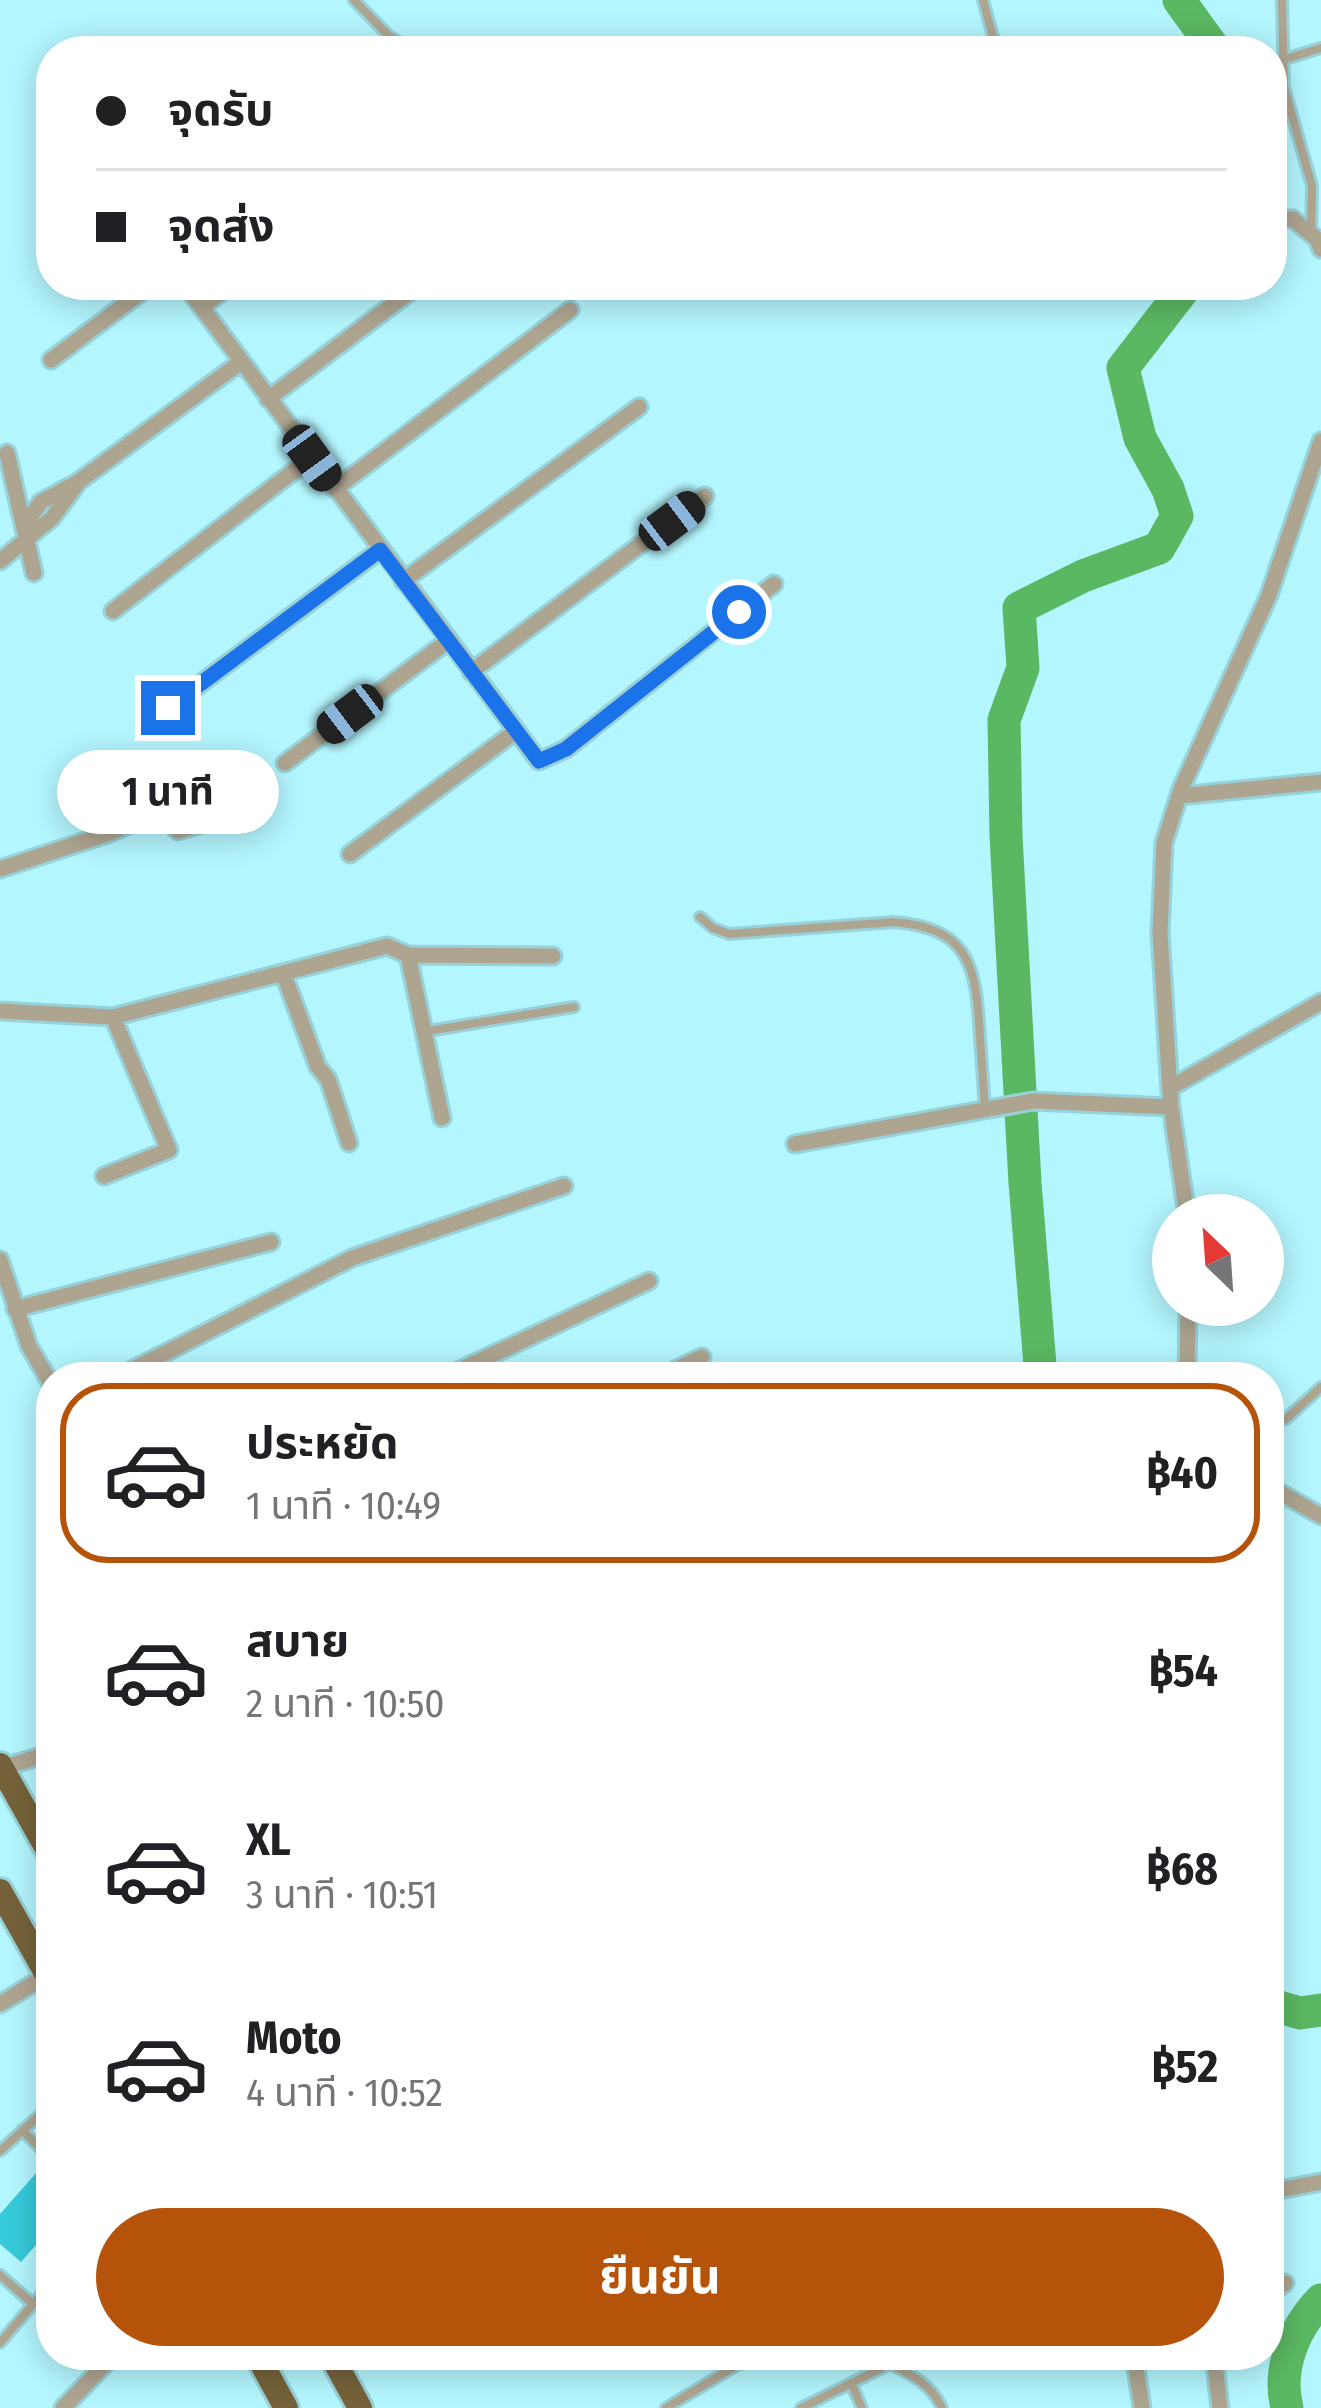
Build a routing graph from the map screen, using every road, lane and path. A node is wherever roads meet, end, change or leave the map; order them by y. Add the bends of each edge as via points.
1 (354, 0) edge
2 (983, 0) edge
3 (1282, 0) edge
4 (389, 36) edge
5 (993, 36) edge
6 (1282, 36) edge
7 (1321, 47) edge
8 (1287, 58) edge
9 (1287, 98) edge
10 (1287, 219) edge
11 (1316, 241) edge
12 (131, 300) edge
13 (197, 300) edge
14 (211, 300) edge
15 (399, 300) edge
16 (202, 307) junction
17 (570, 310) dead end
18 (51, 360) dead end
19 (242, 362) junction
20 (268, 399) junction
21 (639, 407) dead end
22 (1321, 440) edge
23 (7, 453) dead end
24 (312, 458) junction
25 (335, 489) junction
26 (705, 496) dead end
27 (26, 538) junction
28 (380, 550) junction
29 (0, 562) edge
30 (34, 573) dead end
31 (403, 581) junction
32 (774, 584) dead end
33 (113, 611) dead end
34 (448, 641) junction
35 (471, 672) junction
36 (168, 708) dead end
37 (516, 731) junction
38 (285, 763) dead end
39 (1321, 782) edge
40 (1179, 796) junction
41 (239, 813) dead end
42 (350, 854) dead end
43 (0, 869) edge
44 (700, 917) dead end
45 (408, 955) junction
46 (554, 956) dead end
47 (284, 975) junction
48 (1321, 1002) edge
49 (574, 1007) dead end
50 (0, 1011) edge
51 (113, 1017) junction
52 (422, 1032) junction
53 (1170, 1088) junction
54 (1171, 1107) junction
55 (985, 1109) junction
56 (442, 1118) dead end
57 (349, 1144) dead end
58 (795, 1144) dead end
59 (104, 1176) dead end
60 (564, 1186) dead end
61 (1184, 1194) edge
62 (271, 1242) dead end
63 (0, 1260) edge
64 (649, 1281) dead end
65 (16, 1310) junction
66 (1188, 1326) edge
67 (703, 1357) dead end
68 (38, 1362) edge
69 (147, 1362) edge
70 (477, 1362) edge
71 (692, 1362) edge
72 (1187, 1362) edge
73 (1321, 1387) edge
74 (1284, 1420) edge
75 (1284, 1495) edge
76 (1321, 1516) edge
77 (36, 1757) edge
78 (1, 1766) edge
79 (36, 1829) edge
80 (0, 1891) edge
81 (36, 1956) edge
82 (36, 1986) edge
83 (0, 2004) edge
84 (36, 2117) edge
85 (22, 2129) junction
86 (36, 2143) edge
87 (0, 2151) edge
88 (1321, 2182) edge
89 (1284, 2189) edge
90 (0, 2275) edge
91 (36, 2300) edge
92 (33, 2304) junction
93 (0, 2343) edge
94 (100, 2370) edge
95 (265, 2370) edge
96 (339, 2370) edge
97 (729, 2370) edge
98 (878, 2370) edge
99 (902, 2370) edge
100 (1136, 2370) edge
101 (1216, 2370) edge
102 (851, 2383) junction
103 (63, 2408) edge
104 (286, 2408) edge
105 (360, 2408) edge
106 (666, 2408) edge
107 (801, 2408) edge
108 (862, 2408) edge
109 (942, 2408) edge
110 (1142, 2408) edge
111 (1220, 2408) edge

1 - 4 lane
2 - 5 lane
3 - 6 lane
7 - 8 lane
9 - 11 lane via 1312,186
10 - 11 street
12 - 18 street
13 - 16 street
14 - 16 street
15 - 20 street
16 - 19 street
17 - 25 street
19 - 20 street
19 - 27 street via 41,502
20 - 24 street
21 - 31 street
22 - 40 street via 1269,595
23 - 27 street
24 - 25 street
24 - 33 street
25 - 28 street
26 - 35 street
27 - 29 street
27 - 30 street
28 - 31 street
28 - 36 street
31 - 34 street
32 - 37 street via 566,749 539,761
34 - 35 street
34 - 38 street
35 - 37 street
37 - 42 street
39 - 40 street
40 - 53 street via 1164,843 1160,933
41 - 43 street via 178,831 158,812
44 - 55 lane via 729,934 894,922 943,934 970,962 977,986
45 - 46 street
45 - 47 street via 387,946
45 - 52 street
47 - 51 street
47 - 57 street
48 - 53 street
49 - 52 lane
50 - 51 street
51 - 59 street via 169,1150
52 - 56 street
53 - 54 street
54 - 55 street via 1033,1101
54 - 61 street
55 - 58 street
60 - 69 street via 352,1258
62 - 65 street
63 - 65 street
64 - 70 street
65 - 68 street
66 - 72 street
67 - 71 street
73 - 74 lane
75 - 76 street
77 - 78 street
78 - 79 highway
80 - 81 highway
82 - 83 street
84 - 85 lane
85 - 86 lane
85 - 87 lane
88 - 89 street
90 - 92 lane
91 - 92 lane
92 - 93 lane
94 - 103 street
95 - 104 highway
96 - 105 highway
97 - 106 lane
98 - 102 lane
99 - 109 lane
100 - 110 street
101 - 111 street
102 - 107 lane
102 - 108 lane

